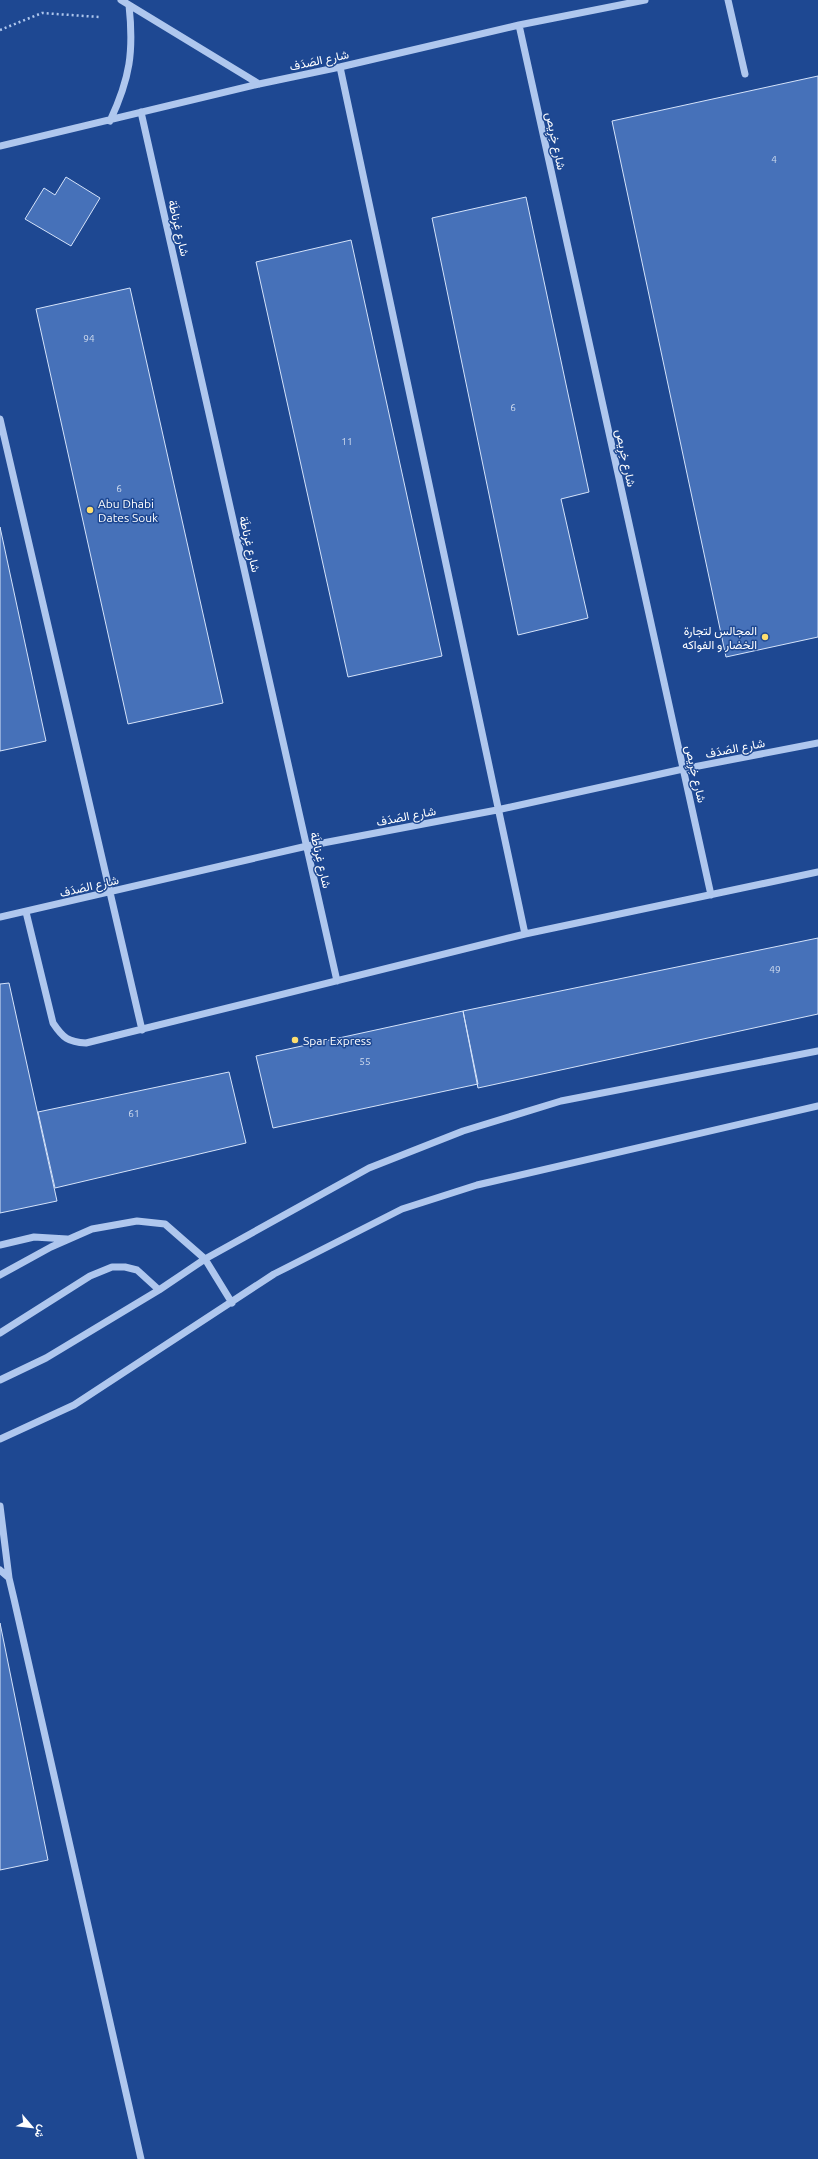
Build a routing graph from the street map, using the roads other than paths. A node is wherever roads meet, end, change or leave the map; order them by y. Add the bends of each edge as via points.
1 (121, 0) edge
2 (645, 0) edge
3 (728, 0) edge
4 (129, 5) junction
5 (519, 25) junction
6 (340, 67) junction
7 (745, 74) dead end
8 (259, 84) junction
9 (141, 112) junction
10 (110, 121) junction
11 (0, 146) edge
12 (0, 419) edge
13 (818, 743) edge
14 (683, 769) junction
15 (497, 810) junction
16 (307, 846) junction
17 (818, 872) edge
18 (110, 893) junction
19 (712, 895) junction
20 (26, 912) junction
21 (0, 917) edge
22 (525, 934) junction
23 (337, 981) junction
24 (142, 1030) junction
25 (818, 1051) edge
26 (818, 1106) edge
27 (67, 1239) junction
28 (0, 1244) edge
29 (205, 1259) junction
30 (0, 1275) edge
31 (159, 1290) junction
32 (232, 1303) junction
33 (0, 1333) edge
34 (0, 1380) edge
35 (0, 1439) edge
36 (0, 1506) edge
37 (0, 1570) edge
38 (8, 1578) junction
39 (141, 2159) edge

1 - 4 street
2 - 5 street, شارع الصَدَف
3 - 7 street
4 - 8 street
4 - 10 street via 132,34 130,64 122,93
5 - 6 street, شارع الصَدَف
5 - 14 street, شارع خِرِيص
6 - 8 street, شارع الصَدَف
6 - 15 street
8 - 9 street, شارع الصَدَف
9 - 10 street, شارع الصَدَف
9 - 16 street, شارع غِرناطَة
10 - 11 street, شارع الصَدَف
12 - 18 street
13 - 14 street, شارع الصَدَف
14 - 15 street, شارع الصَدَف
14 - 19 street, شارع خِرِيص
15 - 16 street, شارع الصَدَف
15 - 22 street
16 - 18 street, شارع الصَدَف
16 - 23 street, شارع غِرناطَة
17 - 19 street
18 - 20 street, شارع الصَدَف
18 - 24 street
19 - 22 street
20 - 21 street, شارع الصَدَف
20 - 24 street via 53,1024 60,1035 72,1042 86,1043
22 - 23 street
23 - 24 street
25 - 29 street via 561,1101 463,1131 369,1168
26 - 32 street via 477,1185 402,1209 274,1274
27 - 28 street via 34,1237
27 - 29 street via 117,1223 137,1221 165,1224
27 - 30 street
29 - 31 street
29 - 32 street
31 - 33 street via 137,1270 112,1267 100,1270
31 - 34 street via 46,1358
32 - 35 street via 74,1405
36 - 38 street
37 - 38 street
38 - 39 street

